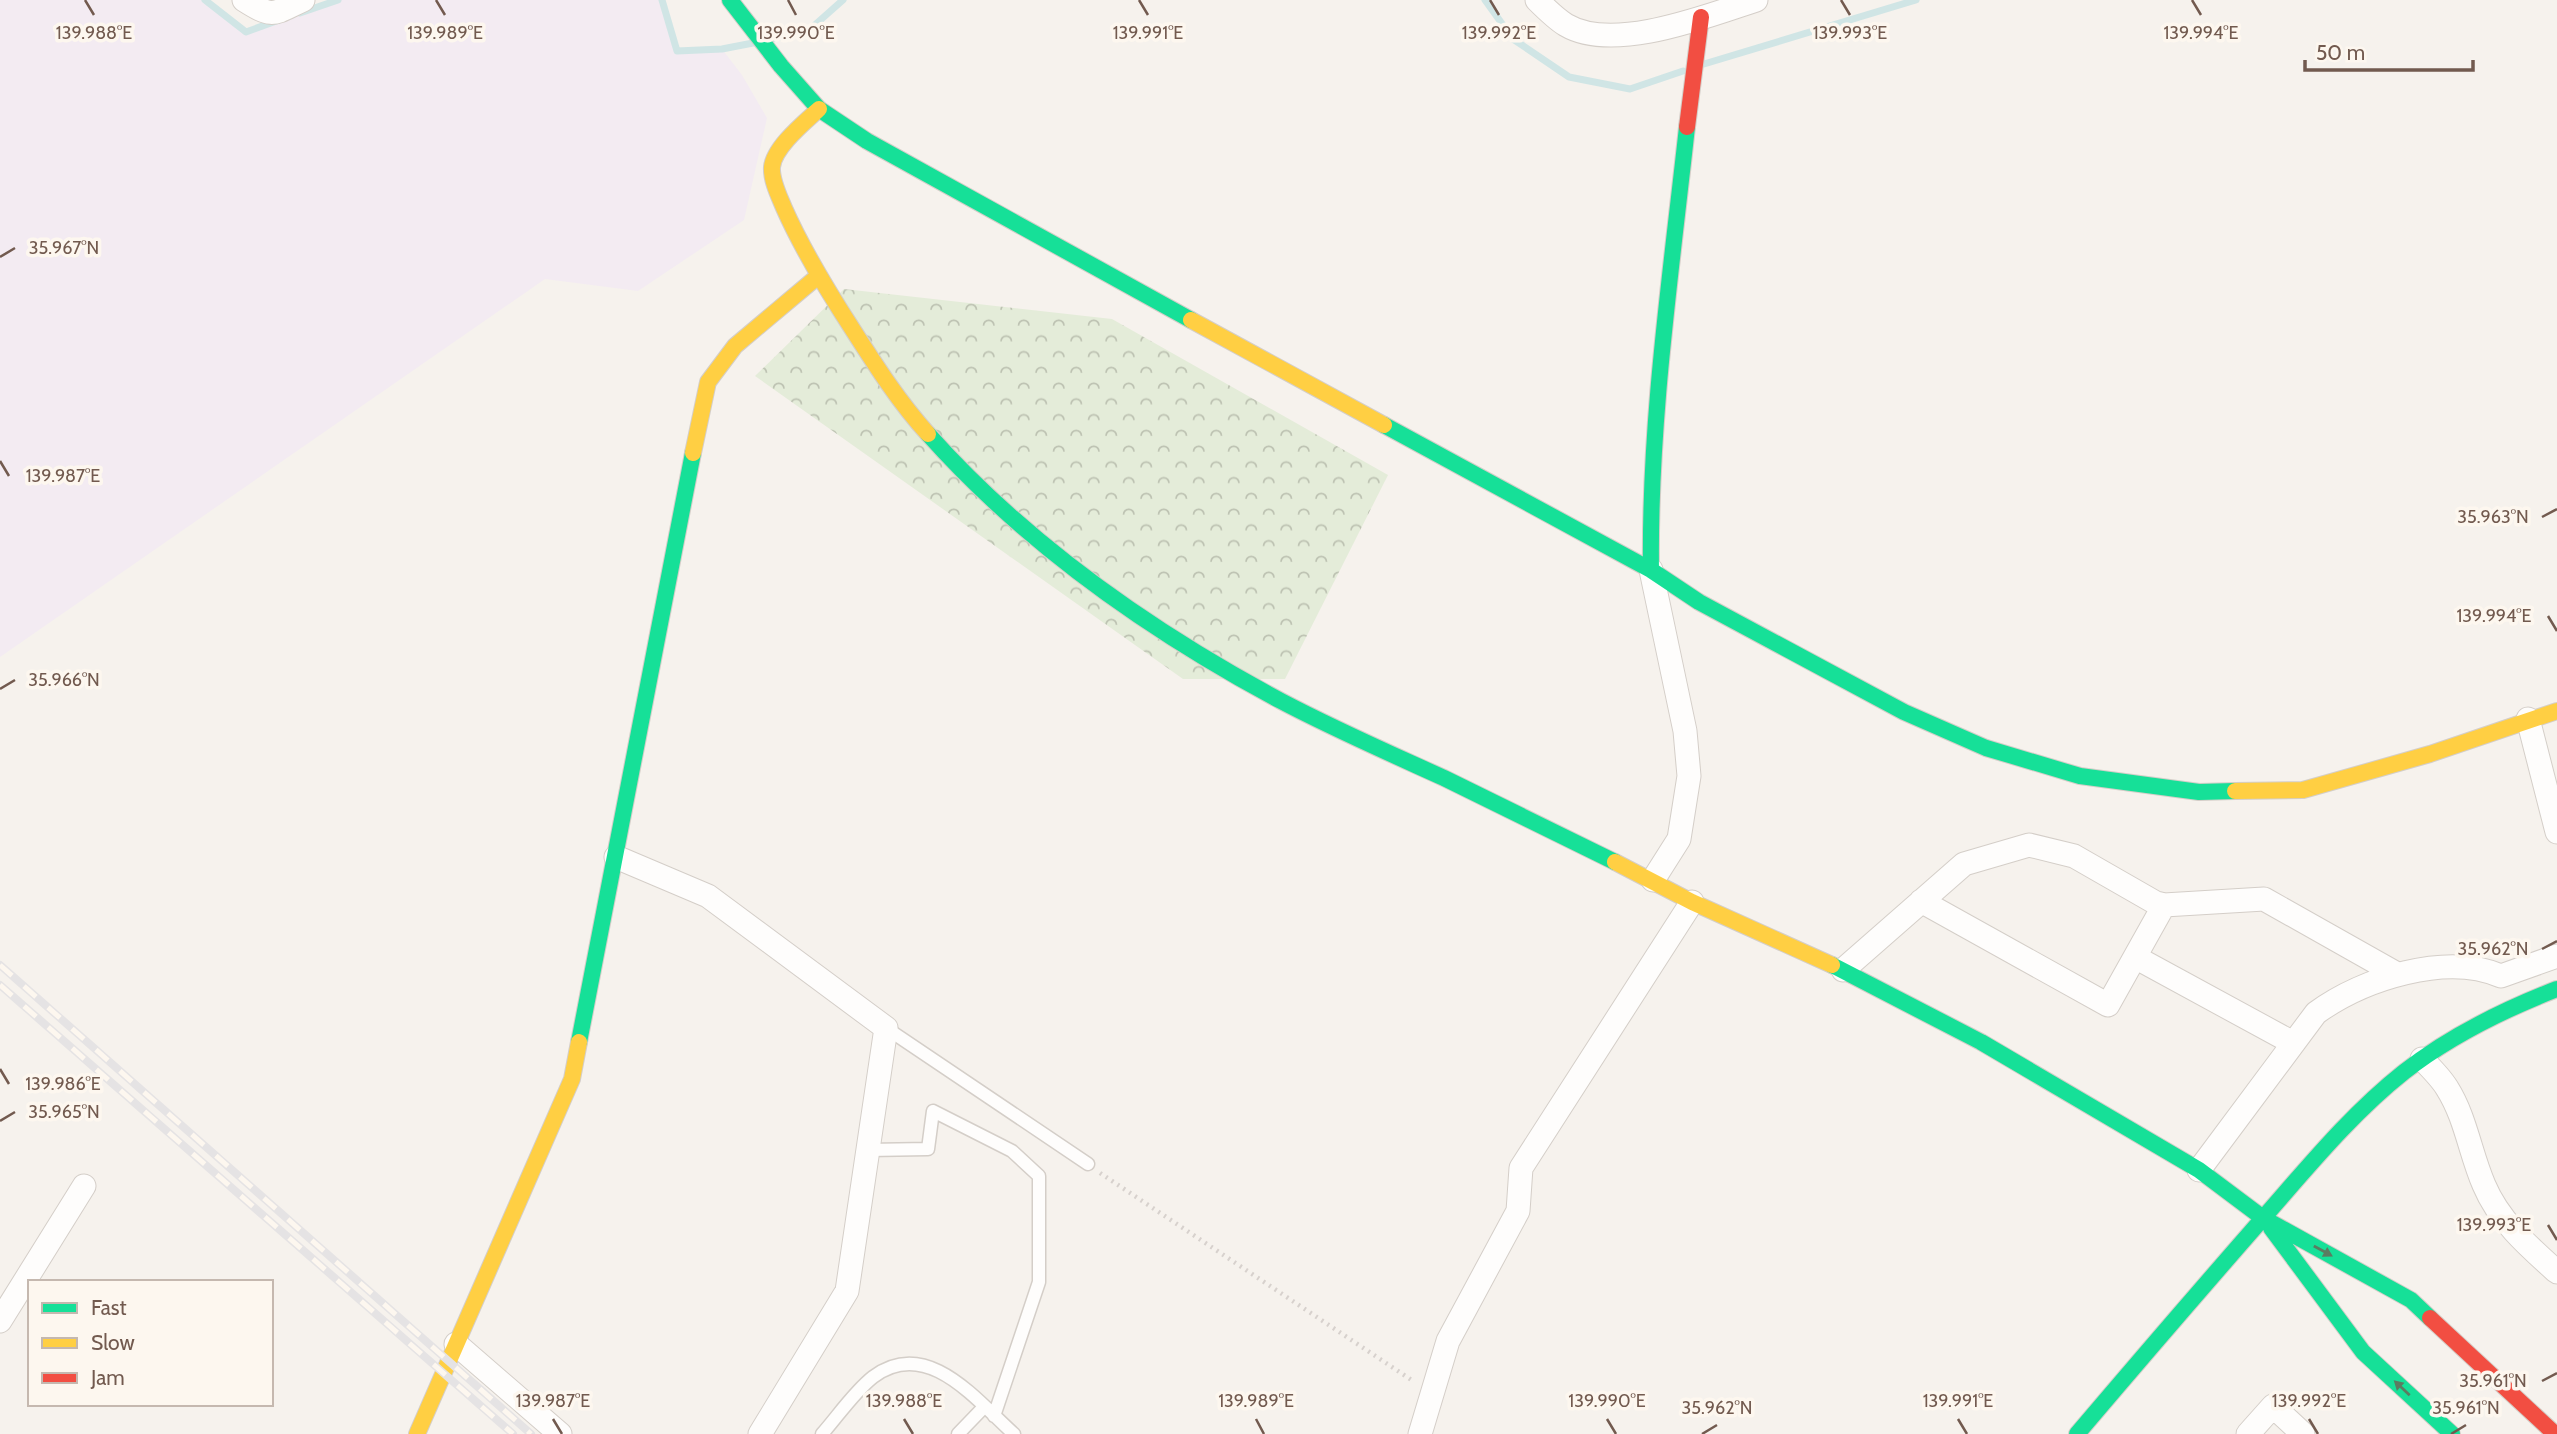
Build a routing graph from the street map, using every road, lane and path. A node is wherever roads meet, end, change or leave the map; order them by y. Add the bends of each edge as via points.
1 (244, 0) edge
2 (303, 0) edge
3 (730, 0) edge
4 (1537, 0) edge
5 (1756, 0) edge
6 (1707, 11) edge
7 (819, 109) junction
8 (817, 276) junction
9 (1651, 570) junction
10 (2557, 711) edge
11 (2528, 719) junction
12 (2557, 832) edge
13 (617, 857) junction
14 (1653, 880) junction
15 (1921, 901) junction
16 (1692, 902) junction
17 (2164, 905) junction
18 (2557, 956) edge
19 (2135, 957) junction
20 (1843, 970) junction
21 (2397, 974) junction
22 (2557, 989) edge
23 (886, 1028) junction
24 (2293, 1043) junction
25 (2422, 1059) junction
26 (868, 1150) junction
27 (1088, 1164) joint
28 (2199, 1170) junction
29 (84, 1186) dead end
30 (2263, 1217) junction
31 (2557, 1272) edge
32 (0, 1321) edge
33 (456, 1344) junction
34 (1432, 1394) junction
35 (984, 1407) junction
36 (994, 1416) junction
37 (417, 1434) edge
38 (560, 1434) edge
39 (760, 1434) edge
40 (822, 1434) edge
41 (958, 1434) edge
42 (1014, 1434) edge
43 (1420, 1434) edge
44 (2077, 1434) edge
45 (2248, 1434) edge
46 (2303, 1434) edge
47 (2452, 1434) edge
48 (2555, 1434) edge

1 - 2 street via 264,13
3 - 7 street
4 - 6 street via 1567,26 1605,36 1637,33
5 - 6 street
6 - 9 street via 1696,49 1664,349 1649,528
7 - 8 street via 784,146 772,167 778,191
7 - 9 street via 1008,221
8 - 13 street via 735,345 708,382
8 - 14 street via 909,414 1005,514 1096,586 1198,655 1283,702
9 - 11 street via 1699,602 1904,712 1986,748 2080,776 2199,792 2302,790 2430,754
9 - 14 street via 1685,731 1689,776 1679,839
10 - 11 street
11 - 12 street
13 - 23 street via 708,896
13 - 33 street via 572,1079
14 - 16 street
15 - 17 street via 1964,864 2029,845 2074,856
15 - 19 street via 2108,1005
15 - 20 street
16 - 20 street
16 - 34 street via 1521,1168 1518,1211 1448,1341
17 - 19 street
17 - 21 street via 2264,899
18 - 21 street via 2501,976 2483,968 2462,967
19 - 24 street
20 - 28 street via 1981,1042
21 - 24 street via 2328,1004
22 - 25 street via 2520,1003
23 - 26 street
23 - 27 lane
24 - 28 street
25 - 30 street via 2348,1124
25 - 31 street via 2447,1086 2484,1186 2502,1216
26 - 36 lane via 928,1149 933,1111 1012,1151 1039,1176 1038,1282
26 - 39 street via 847,1291
27 - 34 path
28 - 30 street
29 - 32 street
30 - 44 street
47 -> 30 street via 2363,1352
30 -> 48 street via 2411,1300
33 - 37 street
33 - 38 street
34 - 43 street
35 - 36 lane
35 - 40 lane via 949,1376 927,1364 895,1364 872,1378
35 - 41 lane
36 - 42 lane
45 - 46 street via 2273,1406

